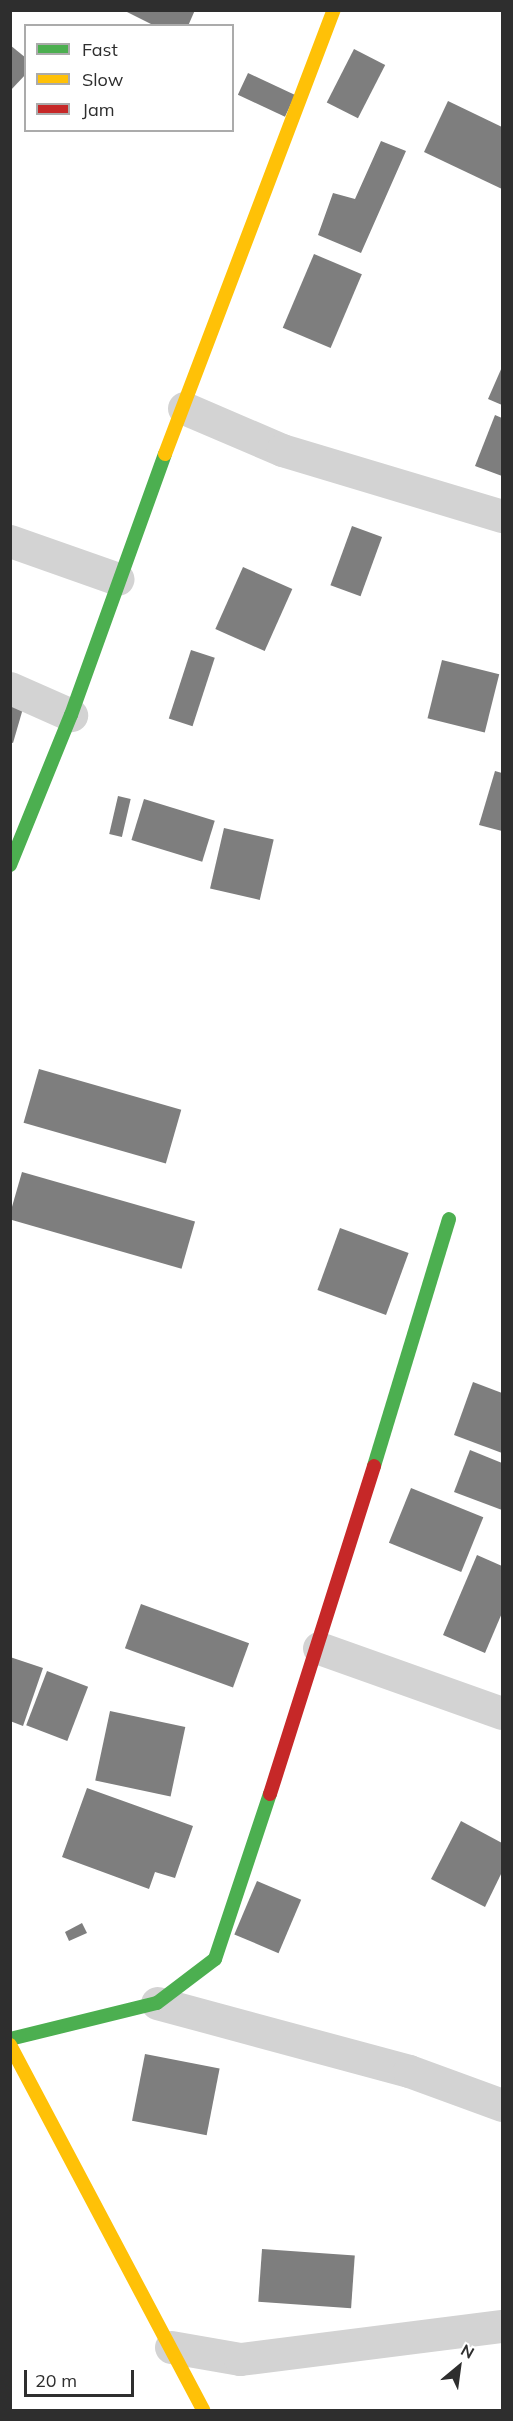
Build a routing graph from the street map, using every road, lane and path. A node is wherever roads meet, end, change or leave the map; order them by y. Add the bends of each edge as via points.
1 (334, 10) edge
2 (184, 408) junction
3 (502, 516) edge
4 (10, 541) edge
5 (118, 579) junction
6 (10, 688) edge
7 (71, 716) junction
8 (10, 865) edge
9 (448, 1219) dead end
10 (319, 1648) junction
11 (502, 1713) edge
12 (157, 2003) junction
13 (10, 2039) edge
14 (10, 2045) edge
15 (502, 2105) edge
16 (502, 2326) edge
17 (171, 2347) junction
18 (203, 2410) edge

1 - 2 street
2 - 3 street via 282,450
2 - 5 street
4 - 5 street
5 - 7 street
6 - 7 street
7 - 8 street
9 - 10 street
10 - 11 street
10 - 12 street via 214,1959
12 - 13 street
12 - 15 street via 409,2071
14 - 17 street
16 - 17 street via 240,2359
17 - 18 street

